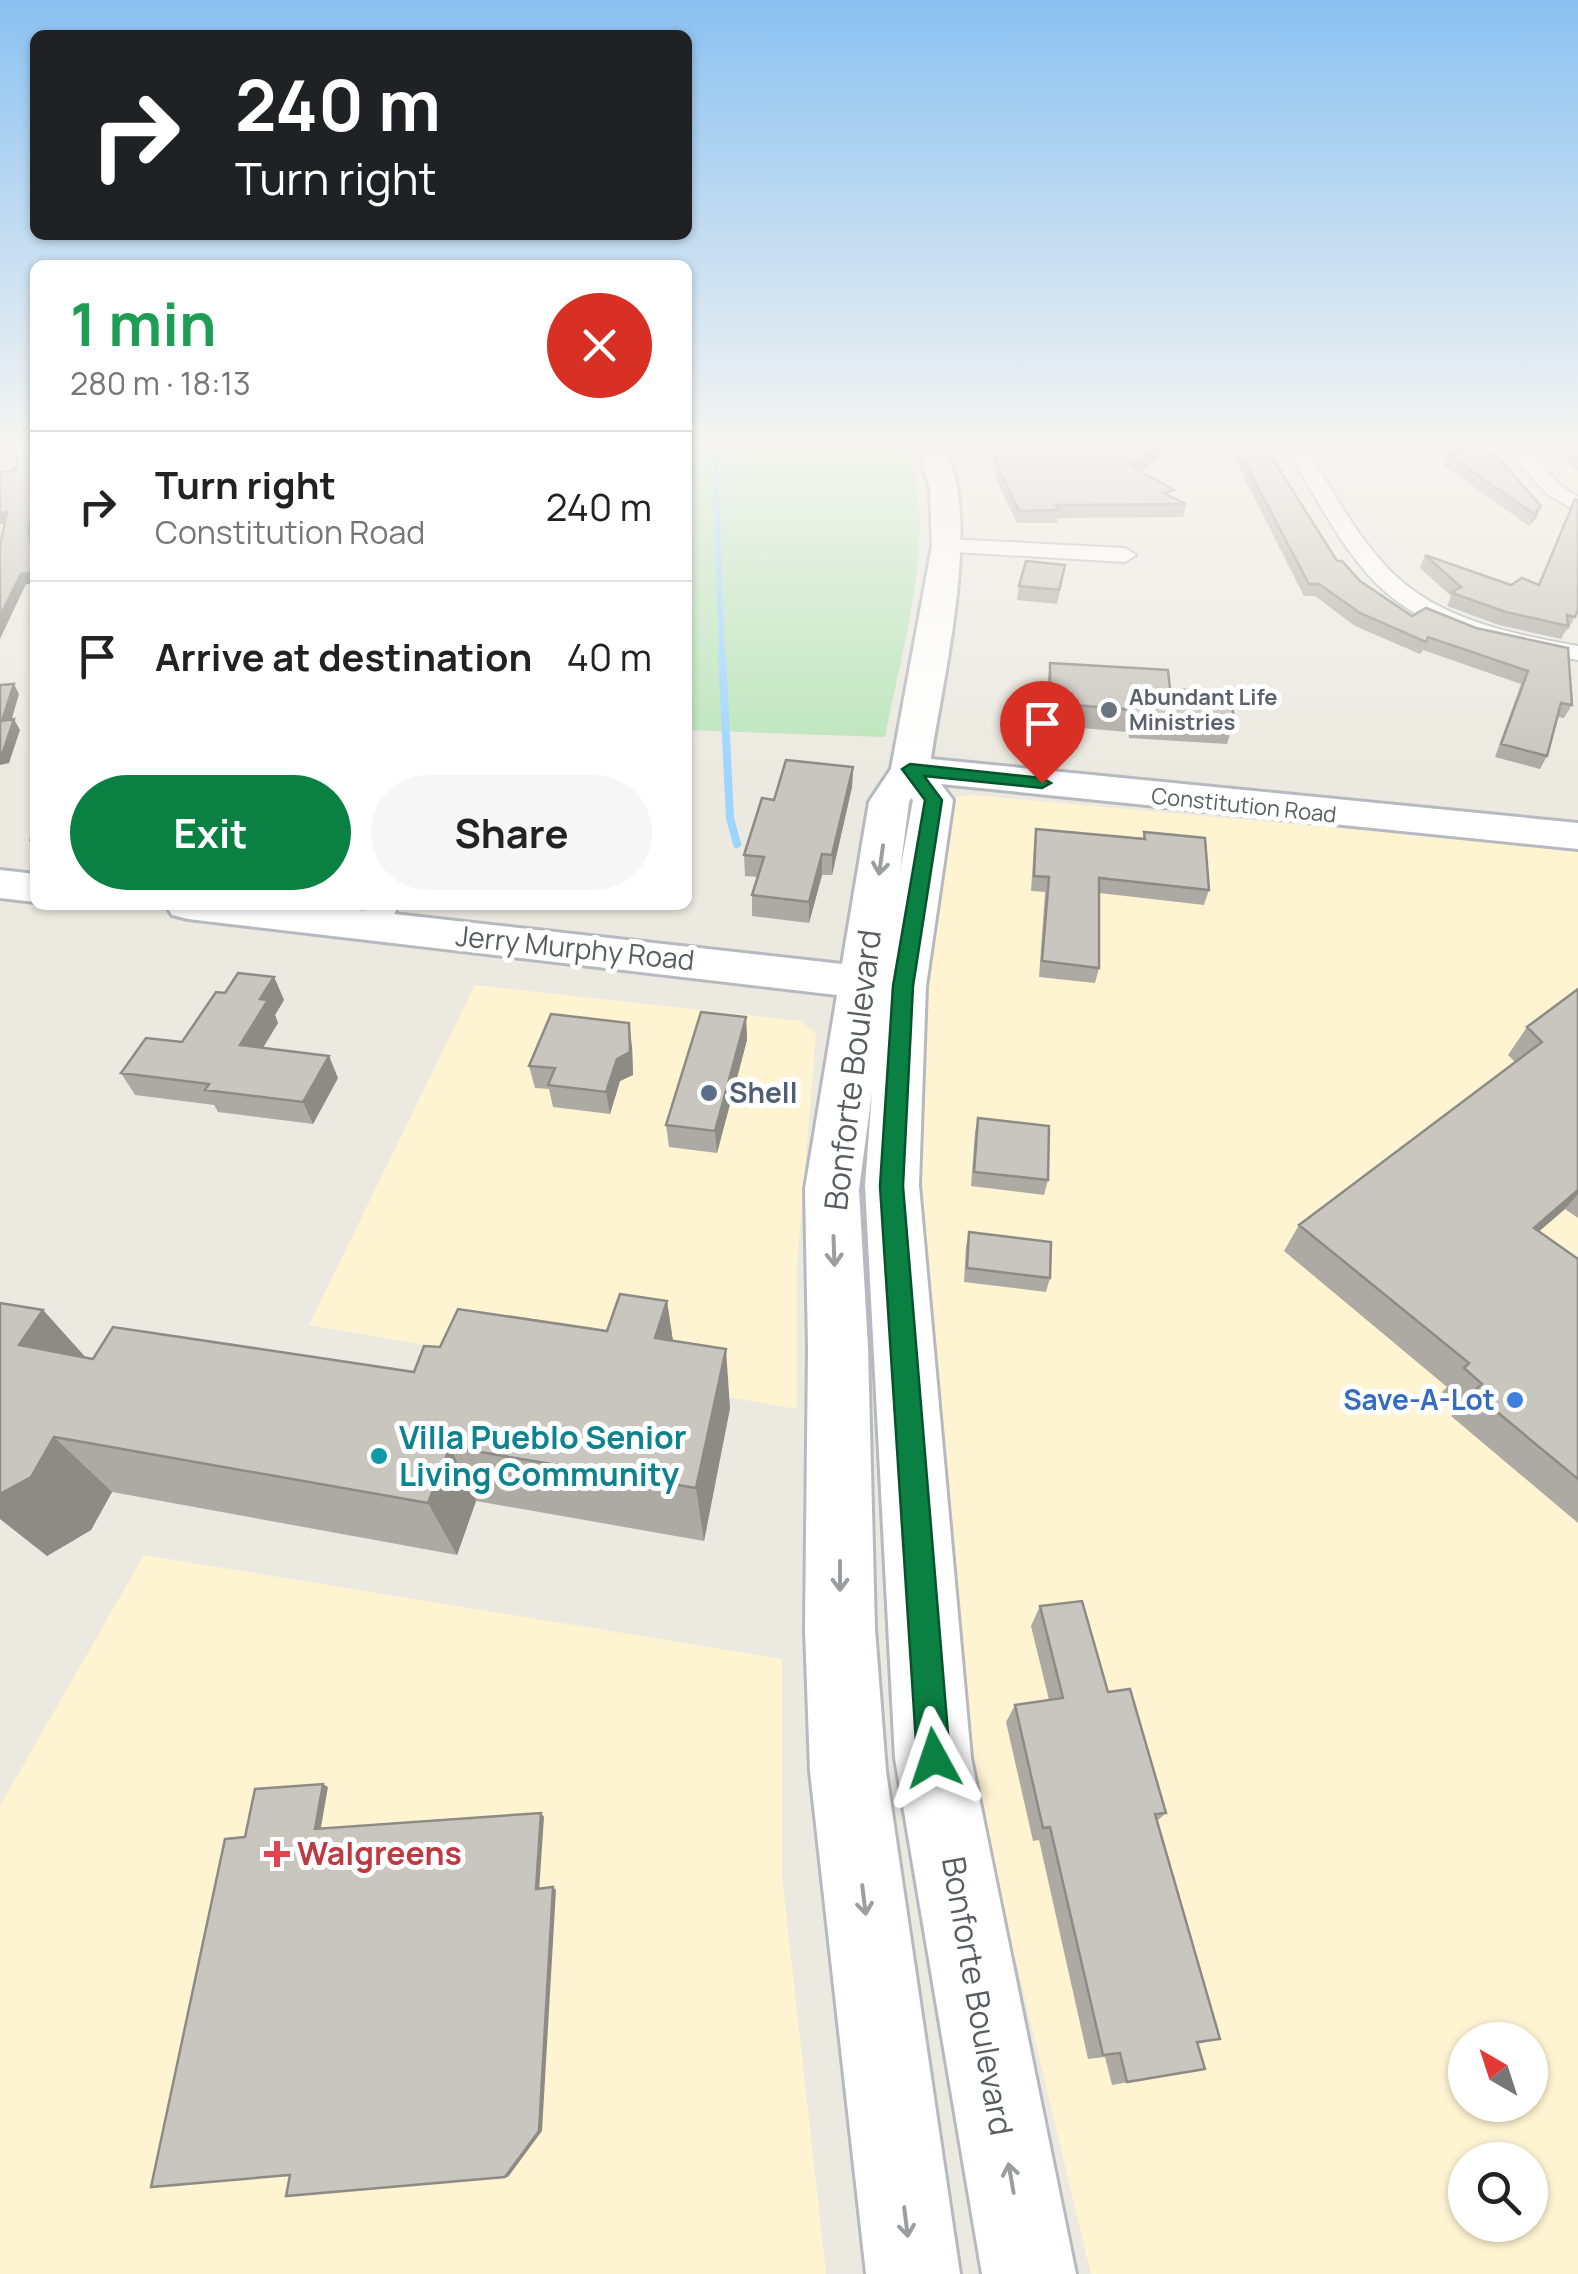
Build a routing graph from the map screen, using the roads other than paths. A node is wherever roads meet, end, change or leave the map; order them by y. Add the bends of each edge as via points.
1 (947, 554) edge
2 (1107, 554) edge
3 (1365, 554) edge
4 (1124, 555) dead end
5 (1578, 652) edge
6 (910, 769) junction
7 (1578, 836) edge
8 (0, 884) edge
9 (30, 887) edge
10 (283, 910) edge
11 (378, 915) edge
12 (883, 984) junction
13 (913, 2274) edge
14 (1028, 2274) edge

1 - 6 main road
2 - 4 street
3 - 5 street via 1402,594 1441,615
6 - 7 main road, Constitution Road
6 - 12 main road, Bonforte Boulevard via 933,800
8 - 9 main road
10 - 11 main road, Jerry Murphy Road
11 - 12 main road, Jerry Murphy Road
12 -> 13 main road, Bonforte Boulevard via 832,1188 840,1629 848,1771
14 -> 12 main road, Bonforte Boulevard via 932,1738

